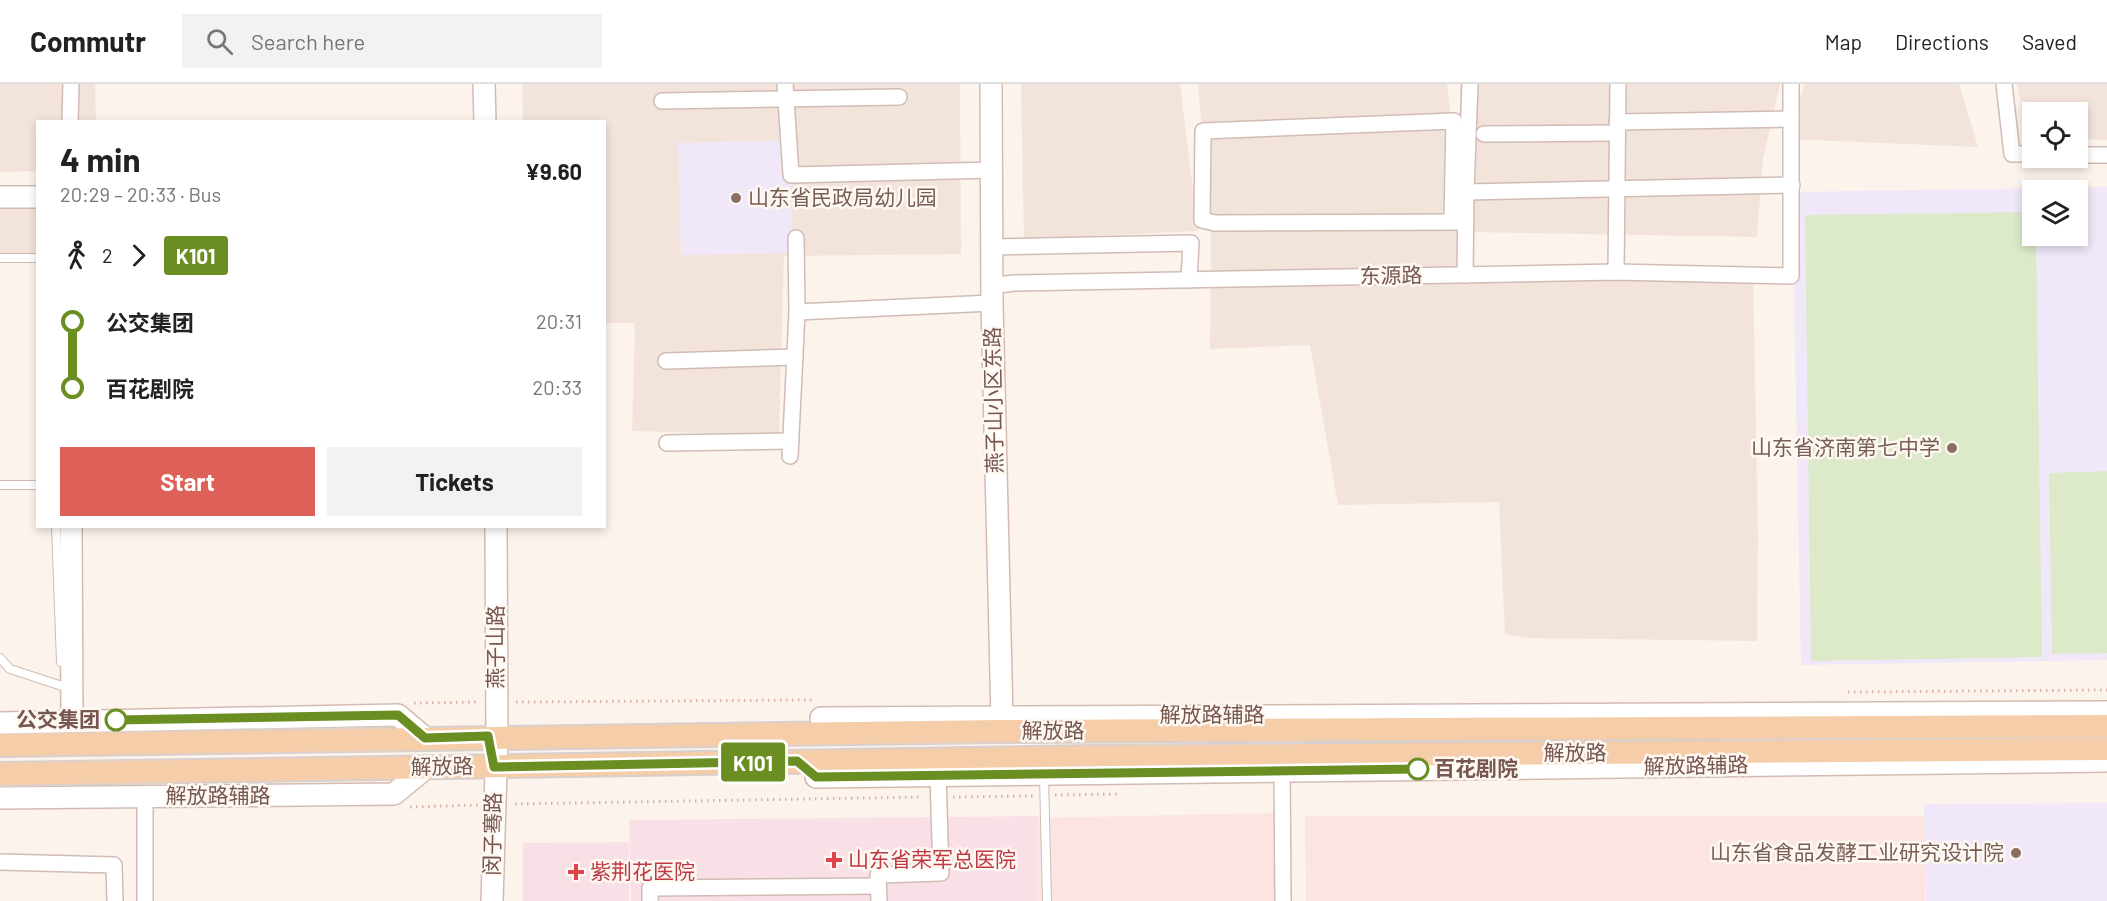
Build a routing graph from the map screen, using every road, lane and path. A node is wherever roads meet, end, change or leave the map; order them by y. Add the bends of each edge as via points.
1 (71, 84) edge
2 (484, 84) edge
3 (492, 84) edge
4 (785, 84) edge
5 (991, 84) edge
6 (1470, 84) edge
7 (1618, 84) edge
8 (1791, 84) edge
9 (2004, 84) edge
10 (899, 97) dead end
11 (662, 101) dead end
12 (786, 101) junction
13 (1791, 119) junction
14 (70, 120) edge
15 (484, 120) edge
16 (493, 120) edge
17 (1617, 127) junction
18 (1484, 134) dead end
19 (2022, 154) edge
20 (2088, 155) edge
21 (2107, 155) edge
22 (991, 170) junction
23 (1792, 186) junction
24 (1617, 191) junction
25 (1466, 192) junction
26 (0, 197) edge
27 (36, 197) edge
28 (1459, 222) junction
29 (796, 238) dead end
30 (991, 247) junction
31 (0, 258) edge
32 (36, 258) edge
33 (1616, 272) junction
34 (1465, 275) junction
35 (1190, 280) junction
36 (992, 295) junction
37 (797, 312) junction
38 (795, 357) junction
39 (666, 362) dead end
40 (667, 443) dead end
41 (0, 485) edge
42 (36, 485) edge
43 (56, 528) edge
44 (71, 528) edge
45 (486, 528) edge
46 (496, 528) edge
47 (0, 658) edge
48 (68, 687) junction
49 (2107, 712) edge
50 (1002, 717) junction
51 (821, 718) joint
52 (72, 722) junction
53 (0, 723) edge
54 (2107, 726) edge
55 (798, 733) junction
56 (492, 737) junction
57 (425, 738) junction
58 (0, 745) edge
59 (2107, 749) edge
60 (797, 761) junction
61 (2107, 761) edge
62 (427, 767) junction
63 (494, 767) junction
64 (1282, 770) junction
65 (0, 774) edge
66 (1044, 774) junction
67 (938, 775) junction
68 (816, 777) joint
69 (145, 797) junction
70 (0, 798) edge
71 (1, 862) edge
72 (879, 894) edge
73 (115, 901) edge
74 (145, 901) edge
75 (492, 901) edge
76 (650, 901) edge
77 (1047, 901) edge
78 (1283, 901) edge

1 - 14 street
2 - 15 street
3 - 16 street
4 - 12 street
5 - 22 street, 燕子山小区东路
6 - 25 street
7 - 17 street
8 - 13 street
9 - 19 street via 2012,154
10 - 12 street
11 - 12 street
12 - 22 street via 791,175
13 - 17 street
13 - 23 street
17 - 18 street
17 - 24 street
20 - 21 street
22 - 30 street, 燕子山小区东路
23 - 24 street
23 - 33 street, 东源路 via 1791,276
24 - 25 street
24 - 33 street
25 - 28 street
26 - 27 street
28 - 28 street via 1215,224 1202,220 1203,131 1454,121
28 - 34 street
29 - 37 street
30 - 35 street via 1191,243
30 - 36 street, 燕子山小区东路
31 - 32 lane
33 - 34 street, 东源路
34 - 35 street, 东源路
35 - 36 street, 东源路 via 1014,283
36 - 37 street, 东源路
36 - 50 street, 燕子山小区东路
37 - 38 street
38 - 39 street
38 - 40 street via 791,449
41 - 42 lane
43 - 48 lane
44 - 48 street
45 - 56 street, 燕子山路
46 - 56 street, 燕子山路
47 - 48 lane via 10,669
48 - 52 street
49 - 50 street, 解放路辅路
50 - 51 street, 解放路辅路
51 - 55 main road
52 - 53 street
52 - 57 street via 398,715
54 - 55 main road, 解放路
55 - 56 main road, 解放路
56 - 57 main road, 解放路
56 - 63 street, 燕子山路
57 - 58 main road, 解放路
59 - 60 main road, 解放路
60 - 63 main road, 解放路
60 - 68 main road
61 - 64 street, 解放路辅路
62 - 63 main road, 解放路
62 - 65 main road, 解放路
62 - 69 street, 解放路辅路 via 394,794
63 - 75 street, 闵子骞路
64 - 66 street, 解放路辅路
64 - 78 street
66 - 67 street, 解放路辅路
66 - 77 lane
67 - 68 street, 解放路辅路
67 - 72 street via 941,873 878,875
69 - 70 street, 解放路辅路
69 - 74 street
71 - 73 street via 114,865
72 - 76 street via 650,888

